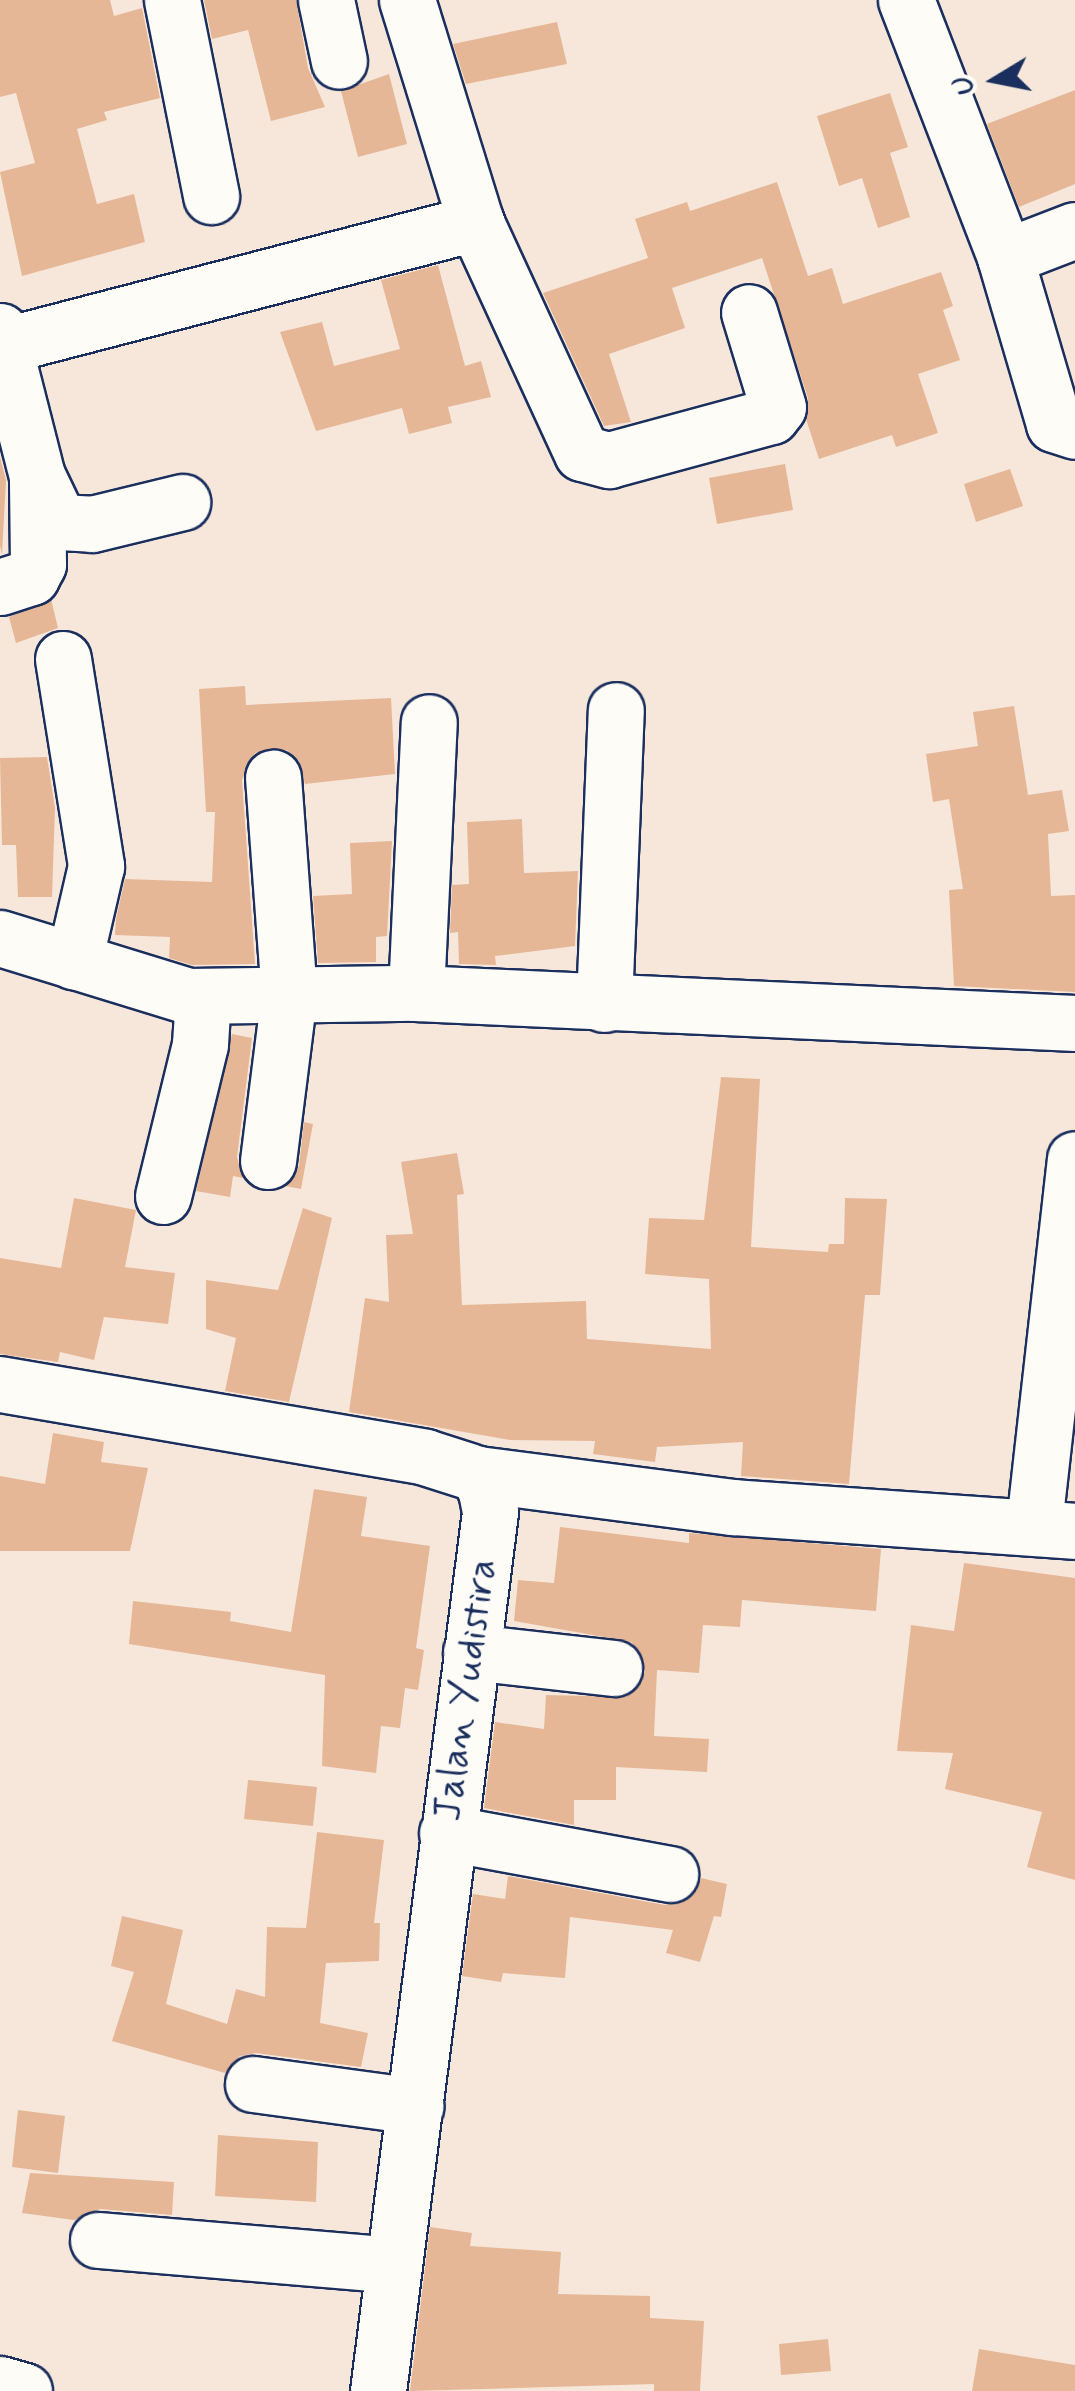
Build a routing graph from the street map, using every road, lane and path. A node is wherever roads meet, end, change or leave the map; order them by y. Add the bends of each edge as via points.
1 (172, 0) edge
2 (326, 0) edge
3 (407, 0) edge
4 (912, 13) edge
5 (340, 60) dead end
6 (211, 196) dead end
7 (476, 223) junction
8 (1075, 230) edge
9 (1005, 257) junction
10 (749, 312) dead end
11 (3, 338) edge
12 (1075, 431) edge
13 (37, 476) junction
14 (182, 502) dead end
15 (0, 587) edge
16 (63, 659) dead end
17 (616, 710) dead end
18 (428, 722) dead end
19 (273, 778) dead end
20 (0, 938) edge
21 (74, 961) junction
22 (416, 993) junction
23 (288, 995) junction
24 (203, 996) junction
25 (604, 1004) junction
26 (1075, 1022) edge
27 (1075, 1159) edge
28 (268, 1160) dead end
29 (162, 1196) dead end
30 (0, 1384) edge
31 (478, 1474) junction
32 (1054, 1528) edge
33 (470, 1652) junction
34 (614, 1668) dead end
35 (446, 1833) junction
36 (670, 1874) dead end
37 (253, 2084) dead end
38 (416, 2106) junction
39 (98, 2240) dead end
40 (393, 2265) junction
41 (0, 2384) edge
42 (24, 2391) edge
43 (378, 2391) edge

1 - 6 street
2 - 5 street
3 - 7 street
4 - 9 street
7 - 10 street via 582,453 593,460 771,416 778,407
7 - 11 street
8 - 9 street
9 - 12 street via 1054,424
11 - 13 street
13 - 14 street via 59,522 92,524
13 - 15 street via 38,564 31,578
16 - 21 street via 96,866
17 - 25 street
18 - 22 street
19 - 23 street
20 - 21 street
21 - 24 street
22 - 23 street
22 - 25 street
23 - 24 street
23 - 28 street
24 - 29 street via 200,1044
25 - 26 street
27 - 32 street
30 - 31 street via 425,1457
31 - 32 street via 733,1507
31 - 33 street, Jalan Yudistira via 490,1512
33 - 34 street
33 - 35 street, Jalan Yudistira
35 - 36 street
35 - 38 street, Jalan Yudistira
37 - 38 street
38 - 40 street, Jalan Yudistira
39 - 40 street
40 - 43 street, Jalan Yudistira
41 - 42 street

